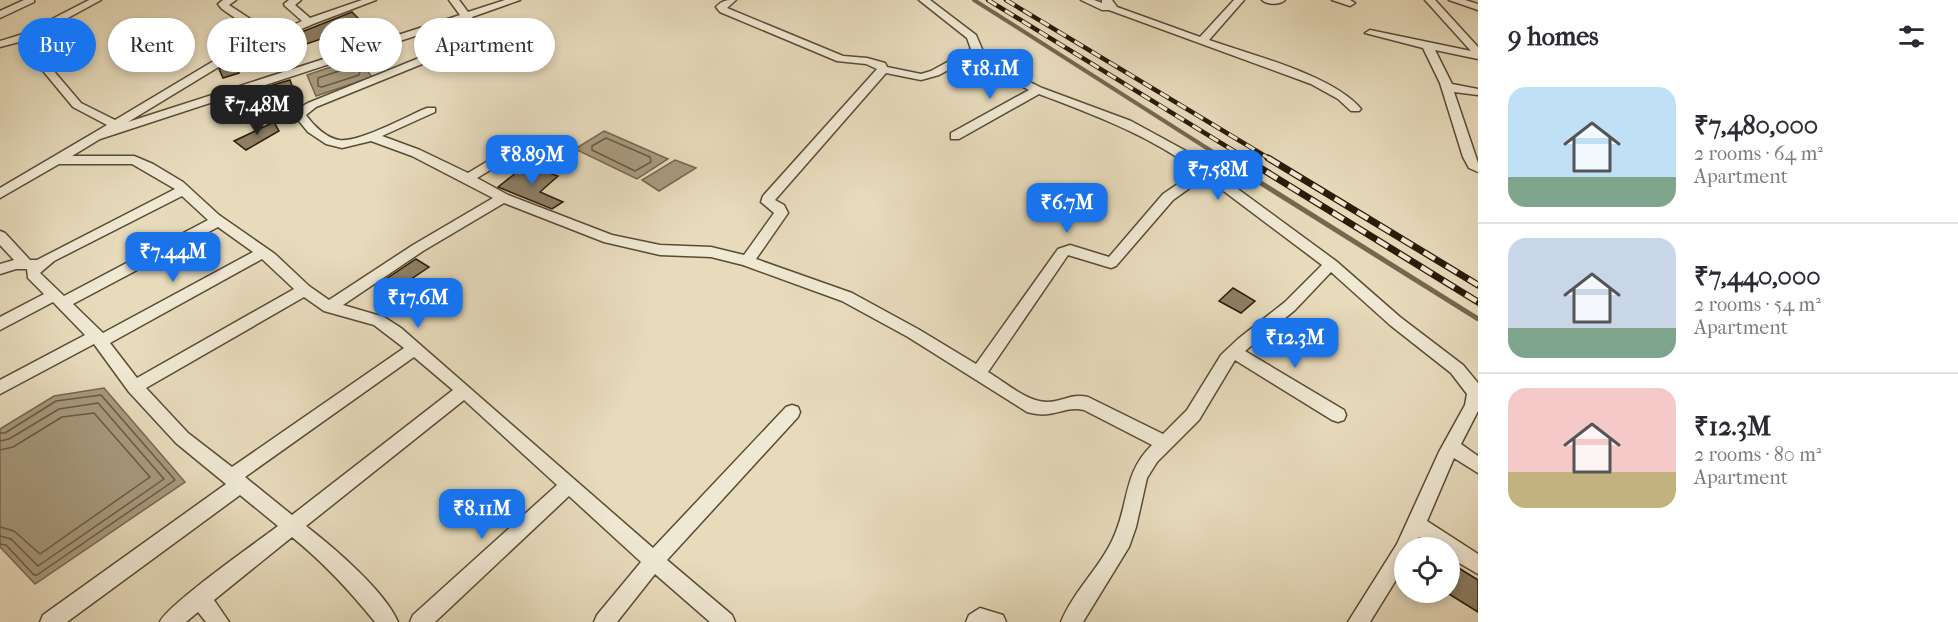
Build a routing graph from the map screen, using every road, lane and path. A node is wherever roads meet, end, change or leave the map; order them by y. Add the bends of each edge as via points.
1 (96, 0) edge
2 (231, 0) edge
3 (296, 0) edge
4 (372, 0) edge
5 (454, 0) edge
6 (515, 0) edge
7 (731, 0) edge
8 (924, 0) edge
9 (1086, 0) edge
10 (1239, 0) edge
11 (1267, 0) edge
12 (1280, 0) edge
13 (1337, 0) edge
14 (1430, 0) edge
15 (1454, 0) edge
16 (32, 1) edge
17 (1350, 3) dead end
18 (1106, 4) edge
19 (1478, 7) edge
20 (0, 15) edge
21 (466, 15) junction
22 (62, 18) edge
23 (242, 18) edge
24 (309, 22) joint
25 (1370, 33) dead end
26 (18, 39) edge
27 (1202, 41) junction
28 (0, 44) edge
29 (1428, 46) junction
30 (977, 50) junction
31 (1478, 55) edge
32 (207, 69) edge
33 (883, 69) junction
34 (49, 72) edge
35 (1447, 87) junction
36 (1038, 90) junction
37 (1478, 92) edge
38 (1355, 109) dead end
39 (431, 110) dead end
40 (136, 111) junction
41 (153, 118) junction
42 (115, 124) junction
43 (370, 136) junction
44 (955, 136) dead end
45 (91, 138) junction
46 (1464, 139) junction
47 (1478, 141) edge
48 (525, 144) dead end
49 (55, 160) junction
50 (1478, 168) edge
51 (1205, 171) junction
52 (468, 178) junction
53 (184, 190) junction
54 (0, 194) edge
55 (503, 198) junction
56 (218, 221) junction
57 (0, 236) edge
58 (264, 252) junction
59 (747, 261) junction
60 (31, 264) junction
61 (1331, 264) junction
62 (0, 269) edge
63 (304, 290) junction
64 (58, 299) junction
65 (329, 306) junction
66 (0, 324) edge
67 (98, 339) junction
68 (414, 348) junction
69 (1234, 352) junction
70 (978, 374) junction
71 (1474, 385) edge
72 (135, 387) junction
73 (0, 388) edge
74 (464, 390) junction
75 (792, 412) dead end
76 (1338, 415) dead end
77 (1165, 443) junction
78 (1451, 447) junction
79 (1478, 465) edge
80 (234, 481) junction
81 (569, 485) junction
82 (1416, 525) junction
83 (291, 526) junction
84 (1410, 537) edge
85 (654, 561) junction
86 (1478, 565) edge
87 (1394, 566) edge
88 (199, 597) junction
89 (50, 622) edge
90 (170, 622) edge
91 (219, 622) edge
92 (388, 622) edge
93 (420, 622) edge
94 (604, 622) edge
95 (725, 622) edge
96 (976, 622) edge
97 (996, 622) edge
98 (1071, 622) edge
99 (1358, 622) edge

1 - 22 street
2 - 23 street via 223,3 225,7
3 - 24 street via 290,6
4 - 24 street
5 - 21 street
6 - 21 street
7 - 33 street via 721,7 723,10 841,59 875,62
8 - 30 street via 972,37
9 - 18 street
10 - 27 street
11 - 12 street
13 - 17 street
14 - 31 street
15 - 19 street
16 - 20 street
18 - 27 street
21 - 41 street
21 - 43 street via 478,32 472,39 312,105 300,116 331,142 350,143
25 - 29 street
26 - 28 street
27 - 38 street via 1315,82
29 - 31 street
29 - 35 street
30 - 33 street via 921,77
30 - 36 street via 989,66
32 - 40 street
33 - 59 street via 768,199 781,213
34 - 42 street via 77,105
35 - 37 street
35 - 46 street
36 - 44 street
36 - 51 street via 1127,124
39 - 43 street
40 - 41 street
40 - 42 street
41 - 45 street
42 - 45 street
43 - 52 street
45 - 49 street
46 - 47 street
46 - 50 street via 1469,157
48 - 52 street
49 - 53 street via 134,160
49 - 54 street
51 - 61 street
51 - 70 street via 1168,197 1111,263 1070,250 1063,252
52 - 55 street
53 - 56 street
53 - 60 street
55 - 59 street via 629,244 660,250 703,251
55 - 65 street
56 - 58 street
56 - 64 street
57 - 60 street
58 - 63 street
58 - 67 street
59 - 70 street via 847,297
60 - 62 street
60 - 64 street via 33,274
61 - 69 street via 1290,306
61 - 71 street
63 - 65 street
63 - 72 street
64 - 66 street
64 - 67 street
65 - 68 street via 378,321
67 - 72 street
67 - 73 street
68 - 74 street
68 - 80 street
69 - 76 street
69 - 77 street via 1193,415
70 - 77 street via 1033,407 1049,409 1076,401 1088,404
71 - 78 street via 1473,405
72 - 80 street via 183,438
74 - 81 street
74 - 83 street
75 - 85 street
77 - 98 street via 1139,476 1122,541
78 - 79 street
78 - 82 street
80 - 83 street
80 - 89 street
81 - 85 street
81 - 93 street
82 - 84 street
82 - 86 street
83 - 88 street
83 - 92 street via 321,549
85 - 94 street
85 - 95 street
87 - 99 street
88 - 90 street
88 - 91 street
96 - 97 street via 980,618

